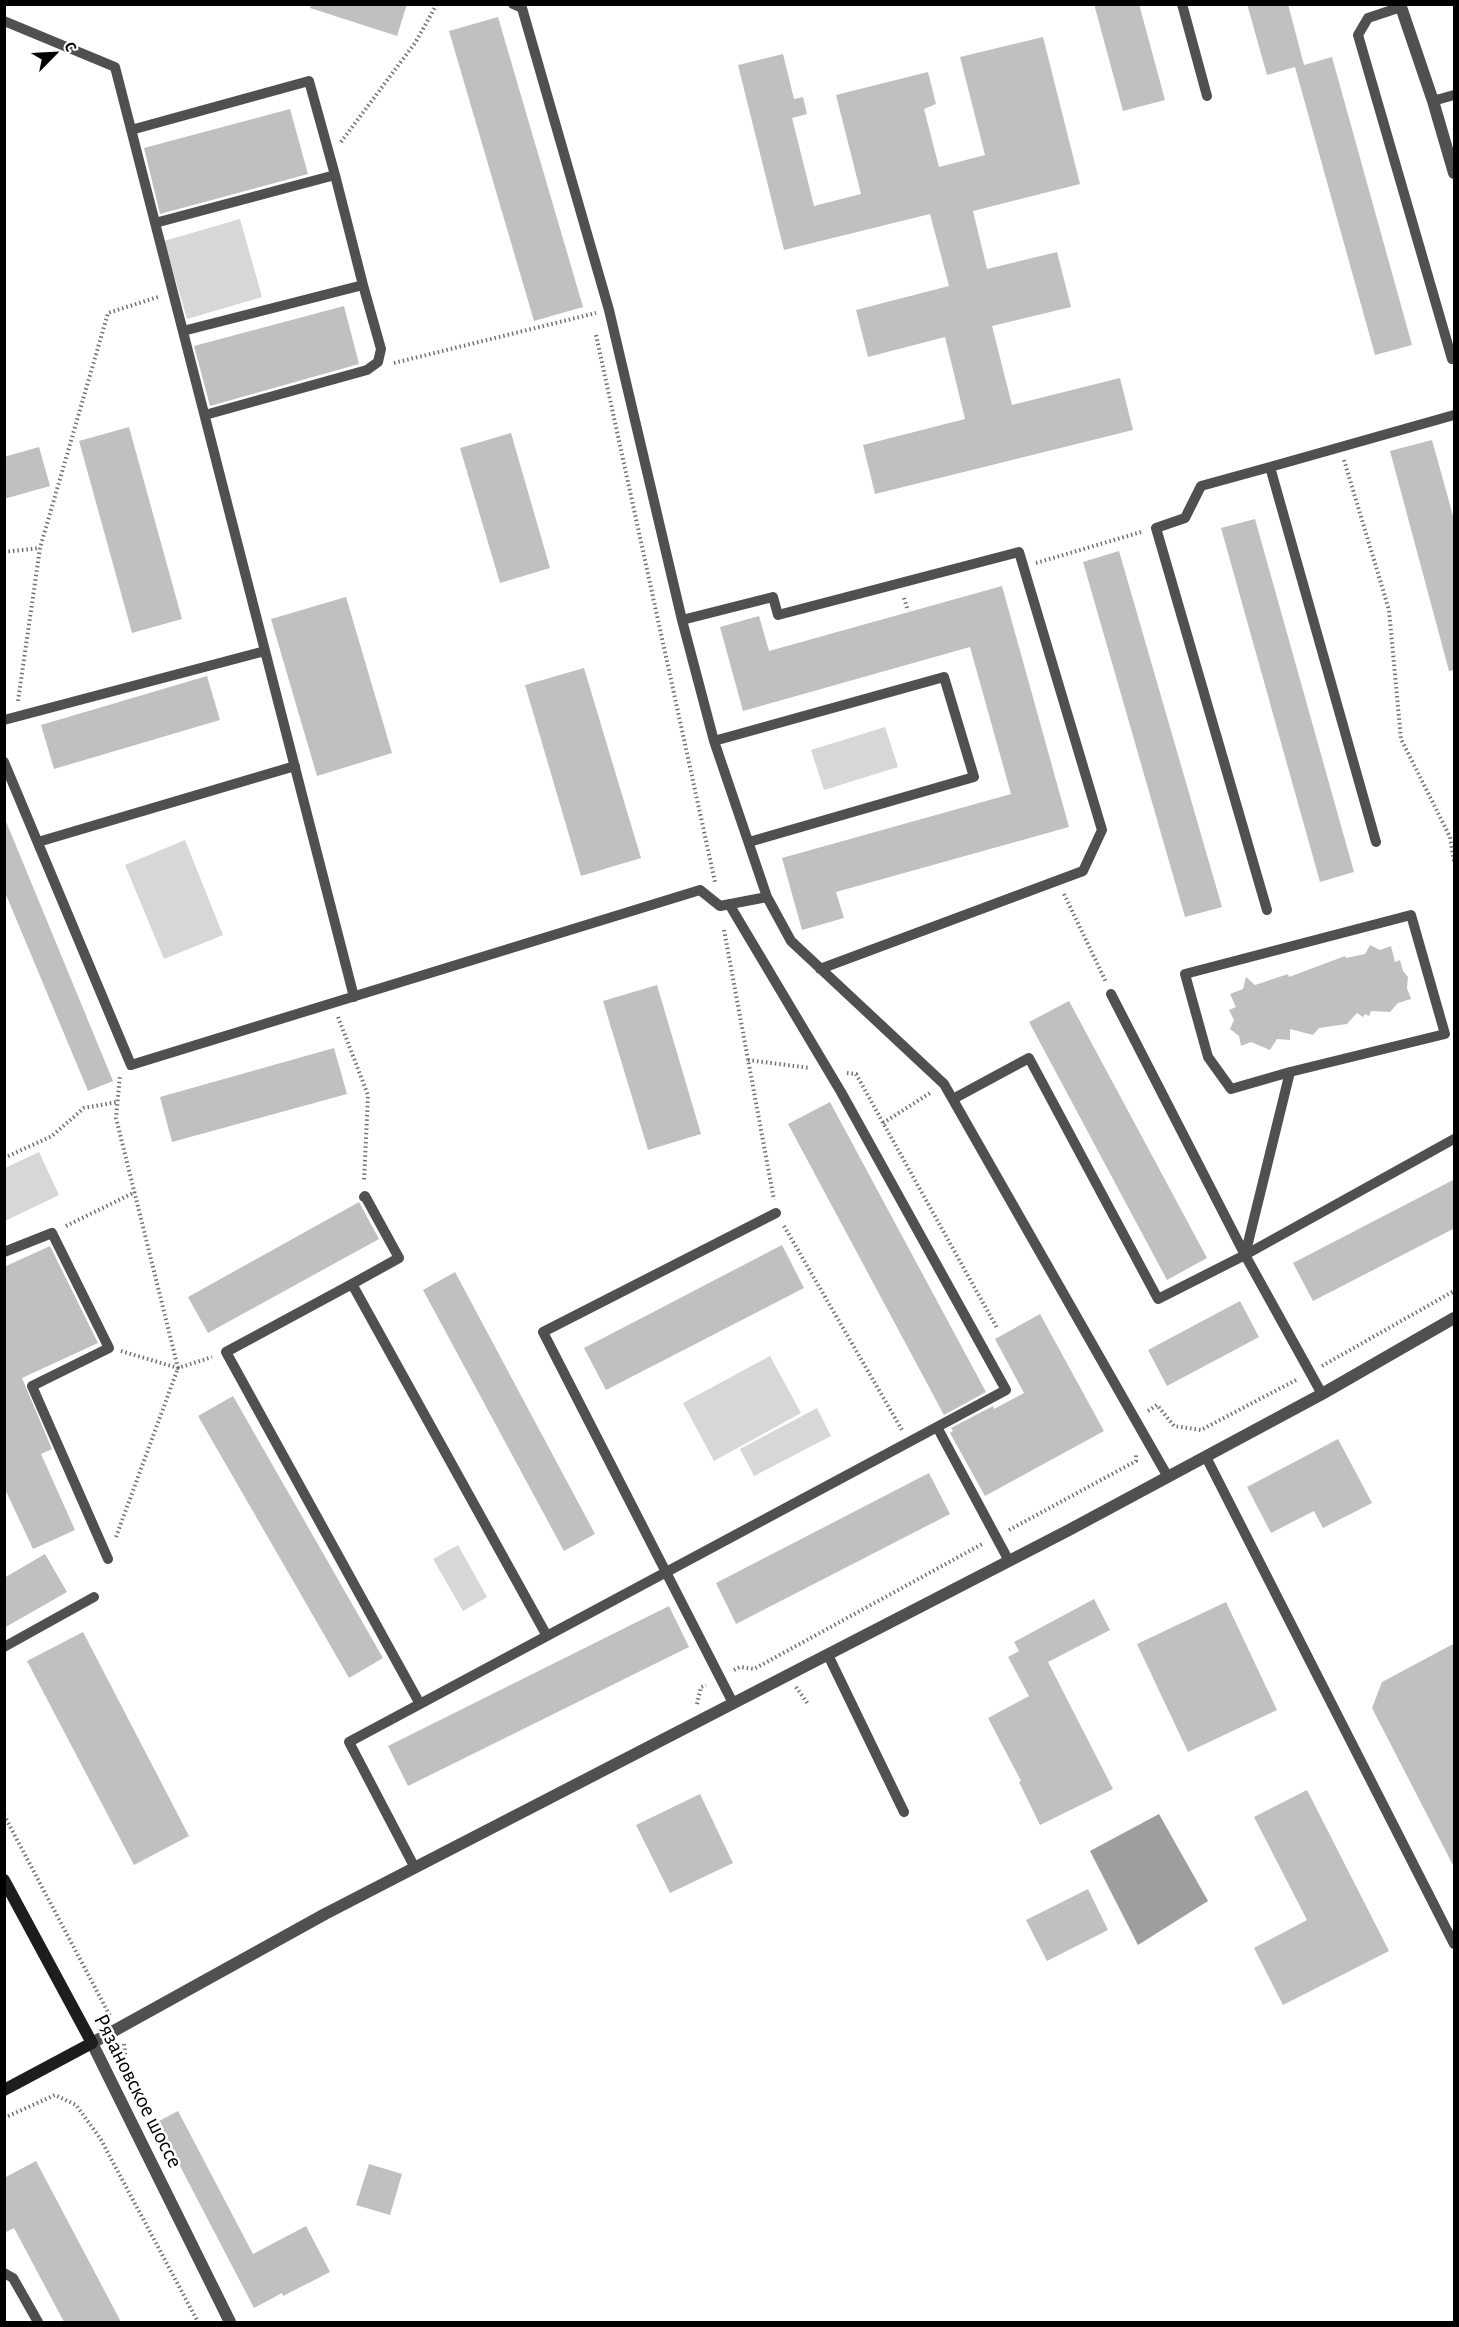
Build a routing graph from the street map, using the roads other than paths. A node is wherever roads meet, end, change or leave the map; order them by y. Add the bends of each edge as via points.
1 (513, 4) edge
2 (1182, 4) edge
3 (1400, 6) edge
4 (4, 21) edge
5 (1455, 95) edge
6 (1207, 96) dead end
7 (1433, 101) junction
8 (131, 130) junction
9 (1455, 173) edge
10 (335, 175) junction
11 (155, 223) junction
12 (363, 285) junction
13 (183, 331) junction
14 (1455, 358) edge
15 (205, 415) junction
16 (1455, 415) edge
17 (1270, 467) junction
18 (682, 620) junction
19 (265, 651) junction
20 (10, 718) edge
21 (714, 741) junction
22 (4, 762) edge
23 (295, 766) junction
24 (38, 842) junction
25 (749, 842) junction
26 (1376, 842) dead end
27 (767, 897) junction
28 (724, 905) junction
29 (1267, 910) dead end
30 (820, 969) junction
31 (1111, 993) road end
32 (354, 997) junction
33 (1290, 1072) junction
34 (953, 1099) junction
35 (1455, 1139) edge
36 (364, 1197) road end
37 (776, 1213) road end
38 (4, 1252) edge
39 (1245, 1255) junction
40 (352, 1284) junction
41 (1455, 1318) edge
42 (1322, 1394) junction
43 (937, 1427) junction
44 (1206, 1457) junction
45 (1168, 1477) junction
46 (108, 1559) road end
47 (1010, 1561) junction
48 (666, 1572) junction
49 (94, 1597) dead end
50 (547, 1636) junction
51 (4, 1647) edge
52 (828, 1655) junction
53 (734, 1703) junction
54 (420, 1704) junction
55 (904, 1812) dead end
56 (415, 1868) junction
57 (4, 1881) edge
58 (1455, 1944) edge
59 (92, 2043) junction
60 (4, 2090) edge
61 (4, 2273) edge
62 (38, 2322) edge
63 (228, 2322) edge

1 - 18 lane via 522,8 609,310
2 - 6 lane
3 - 7 street
3 - 14 lane via 1368,18 1358,35 1452,359
4 - 8 lane via 115,67
5 - 7 lane
7 - 9 street
8 - 10 lane via 309,81
8 - 11 lane
10 - 11 lane
10 - 12 lane
11 - 13 lane
12 - 13 lane
12 - 15 lane via 381,349 378,362 367,370
13 - 15 lane
15 - 19 lane
16 - 17 lane
17 - 26 lane
17 - 29 lane via 1201,486 1185,518 1156,528
18 - 21 lane
18 - 30 lane via 773,597 778,615 1019,552 1102,830 1083,871
19 - 20 lane
19 - 23 lane
21 - 25 lane
21 - 25 lane via 944,677 974,777
22 - 24 lane
23 - 24 lane
23 - 32 lane
24 - 32 lane via 131,1065
25 - 27 lane
27 - 28 lane
27 - 30 lane via 791,941
28 - 32 lane via 700,890
28 - 43 lane via 841,1092 1006,1390
30 - 34 lane via 944,1084
31 - 39 lane
33 - 33 lane via 1444,1034 1411,915 1185,974 1208,1057 1231,1089
33 - 39 lane
34 - 39 lane via 1029,1059 1158,1299
34 - 45 lane
35 - 39 lane
36 - 40 lane via 399,1258
37 - 48 lane via 543,1332
38 - 46 lane via 52,1233 109,1348 32,1386
39 - 42 lane
40 - 50 lane
40 - 54 lane via 226,1352
41 - 42 street
42 - 44 street
43 - 47 lane
43 - 48 lane
44 - 45 street
44 - 58 lane
45 - 47 street
47 - 52 street
48 - 50 lane
48 - 53 lane
49 - 51 lane
50 - 54 lane
52 - 53 street
52 - 55 lane
53 - 56 street
54 - 56 lane via 349,1742
56 - 59 street
57 - 59 main road, Рязановское шоссе
59 - 60 main road
59 - 63 street, Рязановское шоссе
61 - 62 lane via 13,2278

